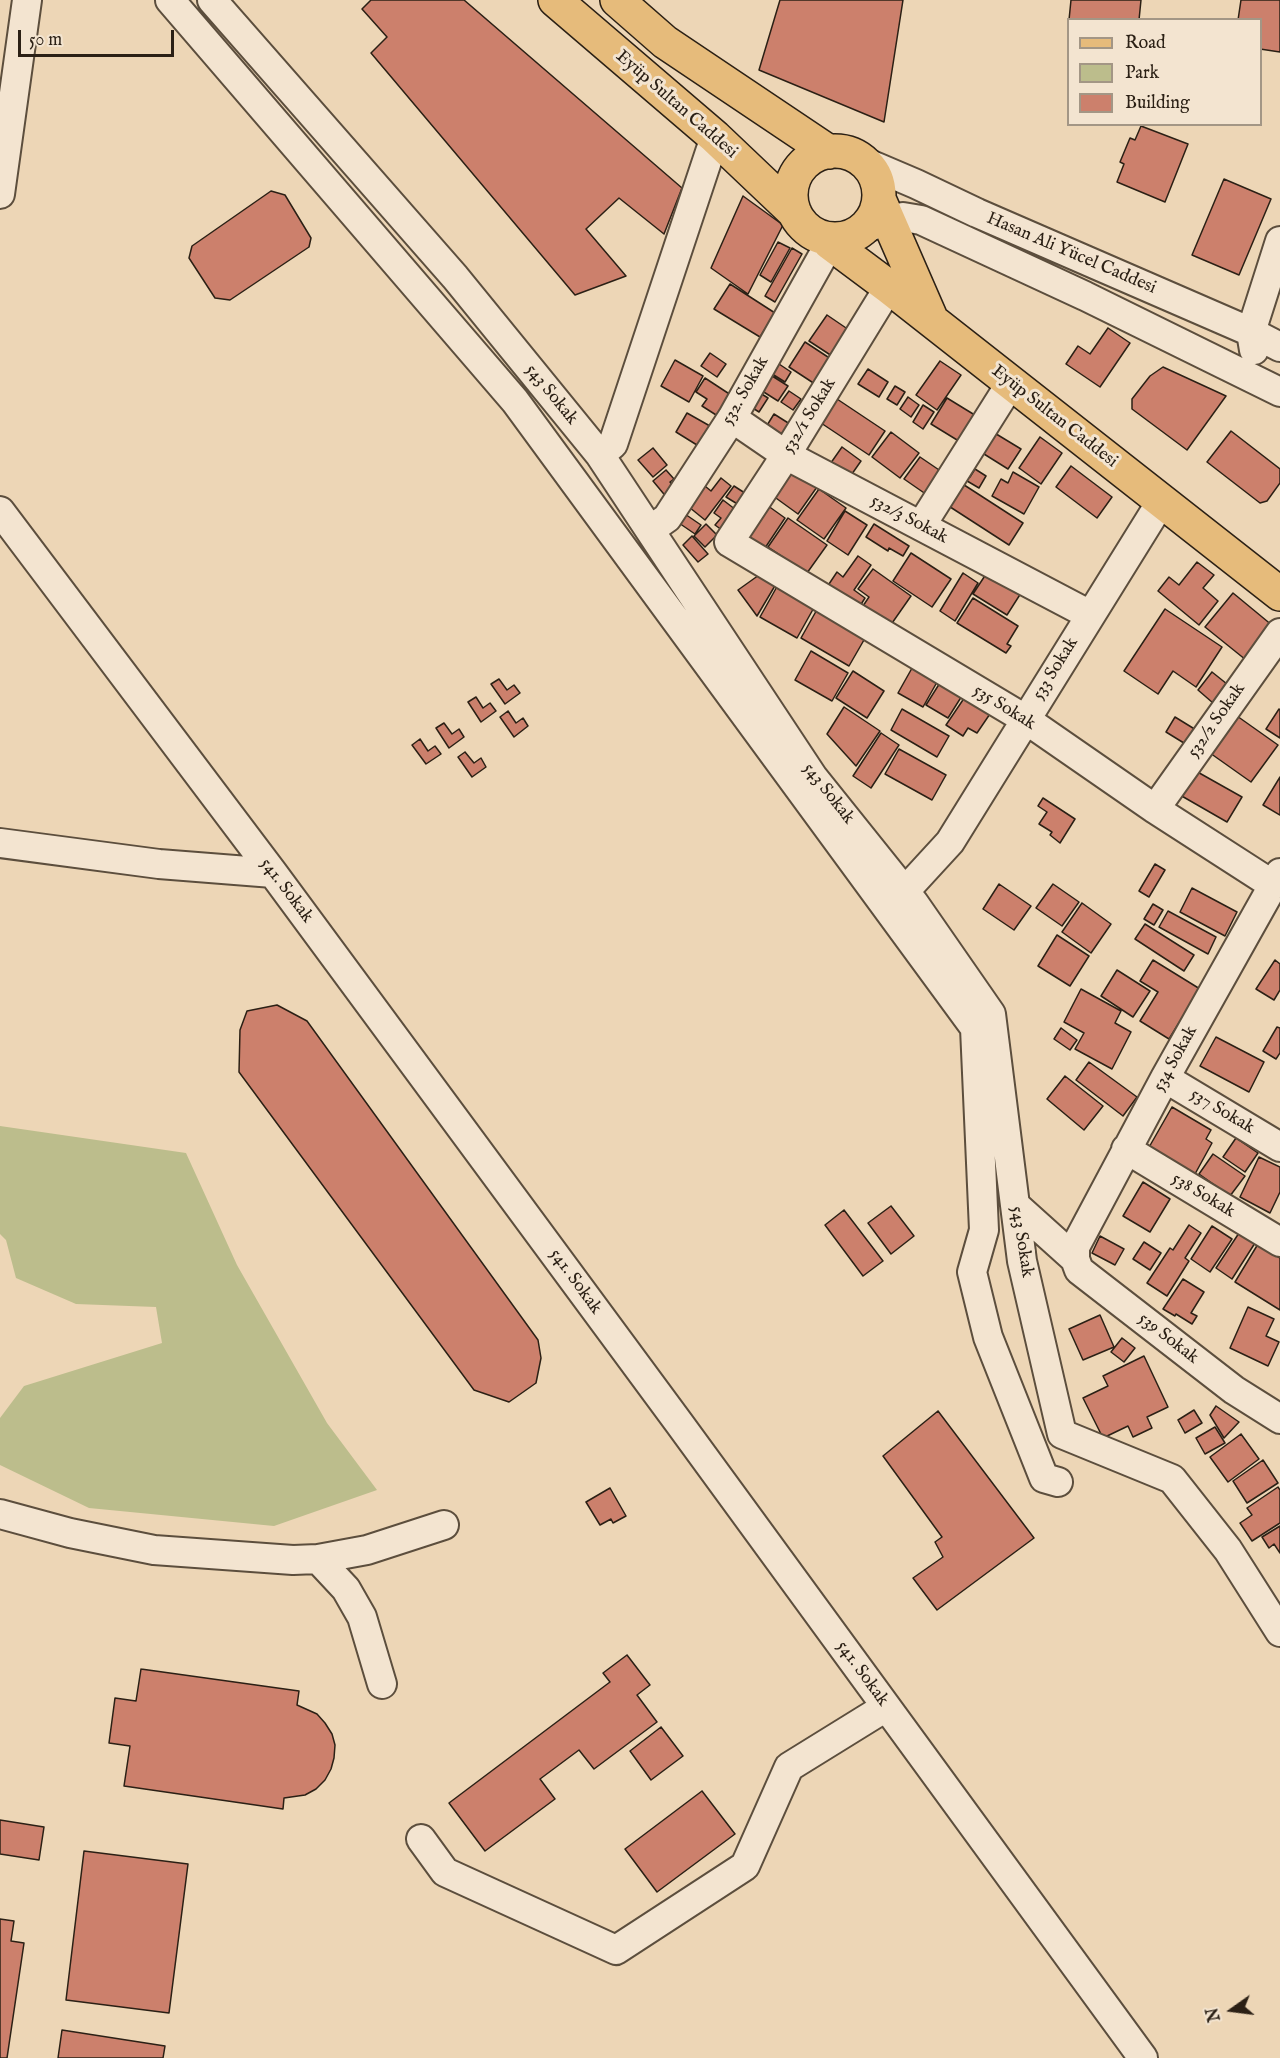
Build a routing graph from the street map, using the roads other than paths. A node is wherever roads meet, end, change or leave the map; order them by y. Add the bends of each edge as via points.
1 (27, 0) edge
2 (170, 0) edge
3 (212, 0) edge
4 (555, 0) edge
5 (617, 0) edge
6 (715, 137) junction
7 (829, 152) junction
8 (862, 161) junction
9 (0, 194) edge
10 (795, 213) junction
11 (876, 216) junction
12 (829, 241) junction
13 (1280, 241) edge
14 (890, 287) junction
15 (932, 321) junction
16 (1251, 332) junction
17 (1280, 347) edge
18 (1280, 353) edge
19 (1011, 382) junction
20 (1269, 387) edge
21 (732, 418) junction
22 (600, 455) junction
23 (786, 455) junction
24 (1161, 501) junction
25 (0, 511) edge
26 (921, 526) junction
27 (650, 530) junction
28 (729, 542) joint
29 (1280, 594) edge
30 (1090, 615) junction
31 (1280, 633) edge
32 (1024, 719) junction
33 (1155, 809) junction
34 (0, 843) edge
35 (273, 873) junction
36 (1276, 879) edge
37 (905, 891) junction
38 (1165, 1078) junction
39 (1280, 1147) edge
40 (1126, 1149) junction
41 (1015, 1205) junction
42 (1280, 1242) edge
43 (1075, 1253) junction
44 (1280, 1419) edge
45 (1058, 1482) dead end
46 (0, 1514) edge
47 (444, 1525) dead end
48 (318, 1559) junction
49 (1280, 1632) edge
50 (382, 1684) dead end
51 (886, 1707) junction
52 (421, 1839) dead end
53 (1143, 2058) edge

1 - 9 street
2 - 45 street via 515,401 975,1028 984,1230 972,1272 988,1337 1044,1478
3 - 22 street, 543 Sokak via 455,277
4 - 6 main road, Eyüp Sultan Caddesi
5 - 7 main road via 665,42
6 - 10 main road, Eyüp Sultan Caddesi
6 - 22 street via 613,444
7 - 8 main road via 849,153
7 - 10 main road via 808,161 798,171 792,185
8 - 11 main road via 878,184
8 - 16 street, Hasan Ali Yücel Caddesi
10 - 12 main road via 802,225
11 - 12 main road via 856,234
11 - 15 main road
11 - 20 street via 921,220
12 - 14 main road, Eyüp Sultan Caddesi
12 - 21 street, 532. Sokak
13 - 16 street
14 - 15 main road, Eyüp Sultan Caddesi
14 - 23 street, 532/1 Sokak
15 - 19 main road, Eyüp Sultan Caddesi
16 - 17 street, Hasan Ali Yücel Caddesi
16 - 20 street
18 - 20 street
19 - 24 main road, Eyüp Sultan Caddesi
19 - 26 street
21 - 23 street, 532/3 Sokak
21 - 27 street, 532. Sokak via 667,518
22 - 27 street, 543 Sokak
23 - 26 street, 532/3 Sokak
23 - 28 street, 532/1 Sokak
24 - 29 main road, Eyüp Sultan Caddesi
24 - 30 street, 533 Sokak
25 - 35 street, 541. Sokak
26 - 30 street, 532/3 Sokak
27 - 37 street, 543 Sokak via 813,777
28 - 32 street, 535 Sokak
30 - 32 street, 533 Sokak
31 - 33 street, 532/2 Sokak
32 - 33 street, 535 Sokak
32 - 37 street, 533 Sokak via 950,842
33 - 36 street, 535 Sokak
34 - 35 street via 159,864
35 - 51 street, 541. Sokak
36 - 38 street, 534 Sokak
37 - 41 street, 543 Sokak via 991,1014
38 - 39 street, 537 Sokak
38 - 40 street, 534 Sokak
40 - 42 street, 538 Sokak
40 - 43 street, 534 Sokak
41 - 43 street, 539 Sokak
41 - 49 street, 543 Sokak via 1022,1261 1062,1434 1172,1479 1228,1550
43 - 44 street, 539 Sokak via 1079,1270 1234,1390
46 - 48 street via 154,1550
47 - 48 street via 367,1550
48 - 50 street via 346,1589 362,1617
51 - 52 street via 789,1767 745,1866 616,1950 445,1872
51 - 53 street, 541. Sokak

